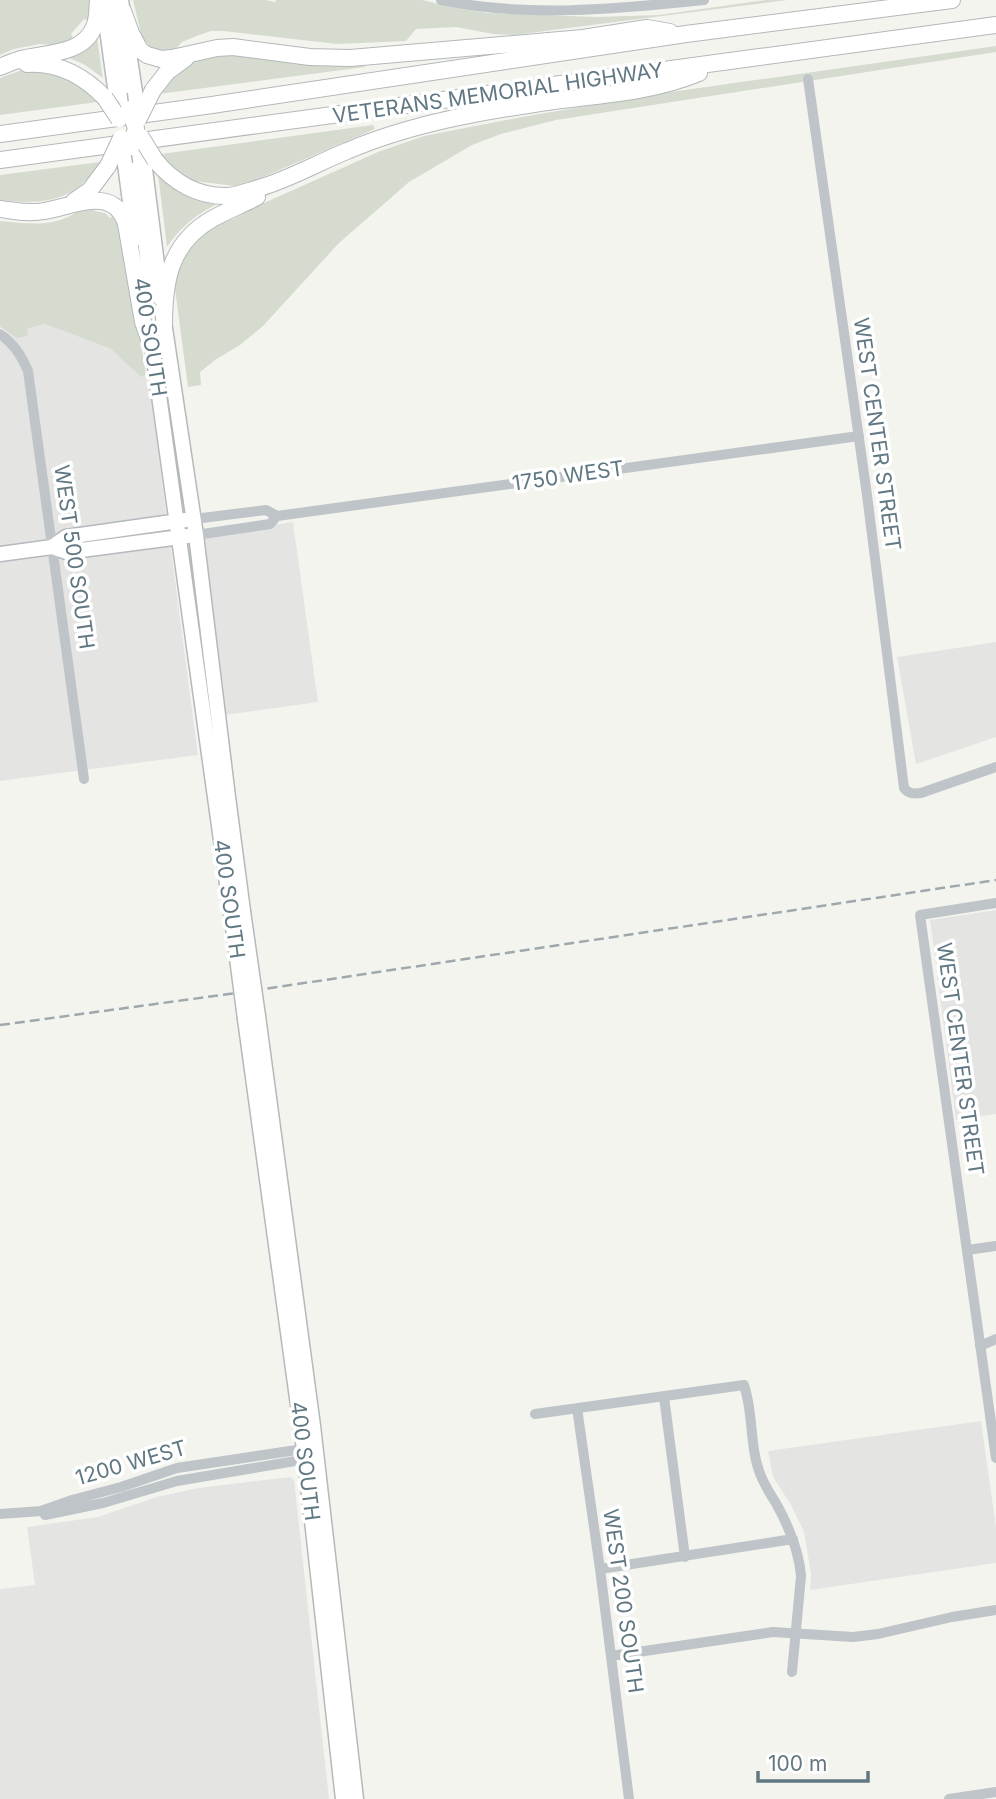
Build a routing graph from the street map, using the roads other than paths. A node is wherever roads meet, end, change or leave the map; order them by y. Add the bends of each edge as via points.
1 (100, 0) edge
2 (441, 0) edge
3 (704, 0) edge
4 (952, 0) edge
5 (118, 4) edge
6 (996, 25) edge
7 (687, 34) junction
8 (197, 53) junction
9 (719, 63) junction
10 (0, 69) edge
11 (131, 69) joint
12 (808, 79) dead end
13 (129, 130) junction
14 (0, 134) edge
15 (0, 160) edge
16 (127, 181) joint
17 (273, 185) junction
18 (60, 208) junction
19 (0, 209) edge
20 (161, 298) joint
21 (164, 325) junction
22 (0, 334) edge
23 (153, 350) junction
24 (859, 436) junction
25 (277, 516) junction
26 (194, 519) junction
27 (176, 521) junction
28 (196, 535) junction
29 (179, 537) junction
30 (52, 547) junction
31 (0, 554) edge
32 (996, 767) edge
33 (84, 779) dead end
34 (996, 904) edge
35 (237, 911) junction
36 (996, 1247) edge
37 (967, 1250) junction
38 (996, 1339) edge
39 (980, 1346) junction
40 (664, 1397) junction
41 (577, 1408) junction
42 (535, 1414) dead end
43 (310, 1453) junction
44 (996, 1458) edge
45 (0, 1517) edge
46 (793, 1539) junction
47 (685, 1557) junction
48 (600, 1569) junction
49 (996, 1610) edge
50 (796, 1632) junction
51 (611, 1656) junction
52 (792, 1672) dead end
53 (996, 1793) edge
54 (342, 1799) edge
55 (356, 1799) edge
56 (629, 1799) edge
57 (949, 1799) edge

1 - 10 highway via 95,27 81,44 21,58
1 - 13 main road
2 - 3 street via 512,10
4 - 7 highway, VETERANS MEMORIAL HIGHWAY
5 - 8 highway via 136,43 147,55 167,59
5 - 11 main road
5 - 13 highway
6 - 9 highway, VETERANS MEMORIAL HIGHWAY
7 - 8 highway via 647,29 350,58 233,47
7 - 14 highway, VETERANS MEMORIAL HIGHWAY
8 - 13 highway, bridge via 172,68
9 - 15 highway, VETERANS MEMORIAL HIGHWAY
9 - 17 highway via 695,75 644,88 506,108 420,127 348,150
10 - 13 highway via 44,64 70,72 89,83
11 - 13 highway
12 - 24 street, WEST CENTER STREET
13 - 16 highway
13 - 17 highway via 168,174 207,194 235,195
13 - 18 highway via 90,190
13 - 20 highway via 150,272
16 - 23 main road, 400 SOUTH
17 - 21 highway via 204,225 180,248 168,281
18 - 19 highway via 33,212
18 - 23 highway via 99,200 122,215
20 - 21 main road, 400 SOUTH
21 - 26 main road, 400 SOUTH
22 - 30 street, WEST 500 SOUTH via 14,345 28,371
23 - 27 main road, 400 SOUTH
24 - 25 street, 1750 WEST
24 - 32 street, WEST CENTER STREET via 904,788 908,793 921,793
25 - 26 street, 1750 WEST via 266,510
25 - 28 street, 1750 WEST via 270,524
26 - 27 main road, 1750 WEST
26 - 28 main road, 400 SOUTH
27 - 29 main road, 400 SOUTH
27 - 30 main road, 1750 WEST via 66,537
28 - 29 main road, 1750 WEST
28 - 35 main road, 400 SOUTH
29 - 30 main road, 1750 WEST via 66,552
29 - 35 main road, 400 SOUTH
30 - 31 main road
30 - 33 street, WEST 500 SOUTH
34 - 37 street, WEST CENTER STREET via 920,915
35 - 43 main road, 400 SOUTH, bridge
36 - 37 street
37 - 39 street, WEST CENTER STREET
38 - 39 street
39 - 44 street, WEST CENTER STREET
40 - 41 street
40 - 46 street via 744,1385 760,1475
40 - 47 street
41 - 42 street
41 - 48 street, WEST 200 SOUTH
43 - 45 street, 1200 WEST via 177,1468 41,1511
43 - 54 main road, 400 SOUTH
43 - 55 main road, 400 SOUTH
46 - 47 street
46 - 50 street via 801,1576
47 - 48 street
48 - 51 street, WEST 200 SOUTH
49 - 50 street via 853,1637
50 - 51 street
50 - 52 street
51 - 56 street, WEST 200 SOUTH
53 - 57 street

